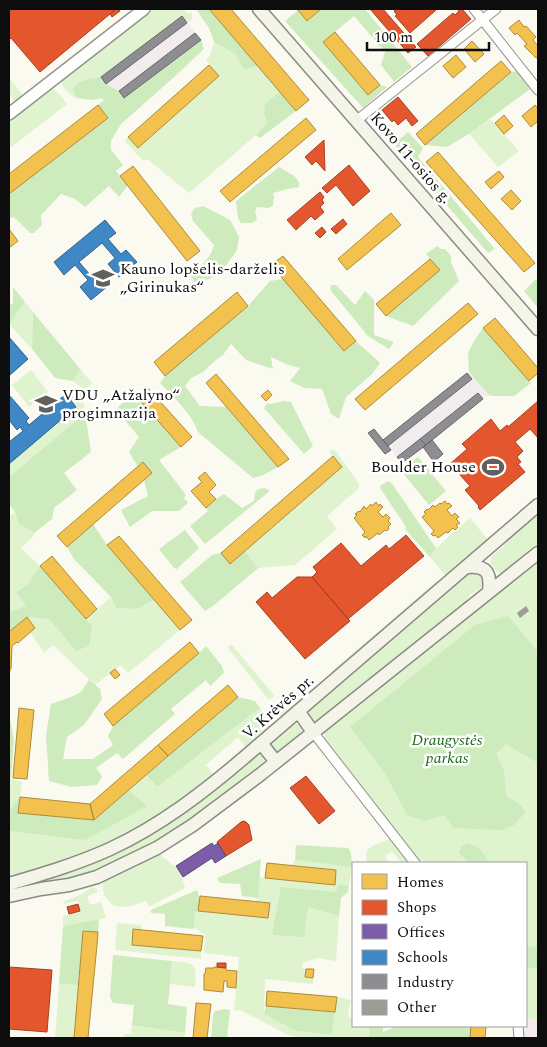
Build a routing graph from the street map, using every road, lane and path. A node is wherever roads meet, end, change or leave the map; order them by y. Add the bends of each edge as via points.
1 (144, 9) edge
2 (259, 9) edge
3 (474, 9) edge
4 (496, 9) edge
5 (482, 19) junction
6 (538, 90) edge
7 (9, 114) edge
8 (356, 120) junction
9 (538, 330) edge
10 (538, 505) edge
11 (488, 549) junction
12 (538, 553) edge
13 (467, 567) junction
14 (508, 577) junction
15 (489, 592) junction
16 (298, 711) junction
17 (313, 732) junction
18 (261, 743) junction
19 (276, 762) junction
20 (414, 862) edge
21 (38, 876) junction
22 (9, 884) edge
23 (41, 889) junction
24 (9, 896) edge

1 - 7 street
2 - 8 main road, Kovo 11-osios g.
3 - 5 street
4 - 5 street
5 - 6 street
5 - 8 street
8 - 9 main road, Kovo 11-osios g.
10 - 11 main road, V. Krėvės pr.
11 - 13 main road, V. Krėvės pr.
11 - 14 main road via 490,568
12 - 14 main road
13 - 15 main road via 486,570 490,576
13 - 16 main road, V. Krėvės pr.
14 - 15 main road
15 - 17 main road
16 - 17 main road
16 - 18 main road, V. Krėvės pr.
17 - 19 main road
17 - 20 street
18 - 19 main road
18 - 21 main road, V. Krėvės pr. via 196,797 148,829 111,849
19 - 23 main road via 193,826 141,857 97,877
21 - 22 main road, V. Krėvės pr.
21 - 23 main road
23 - 24 main road

